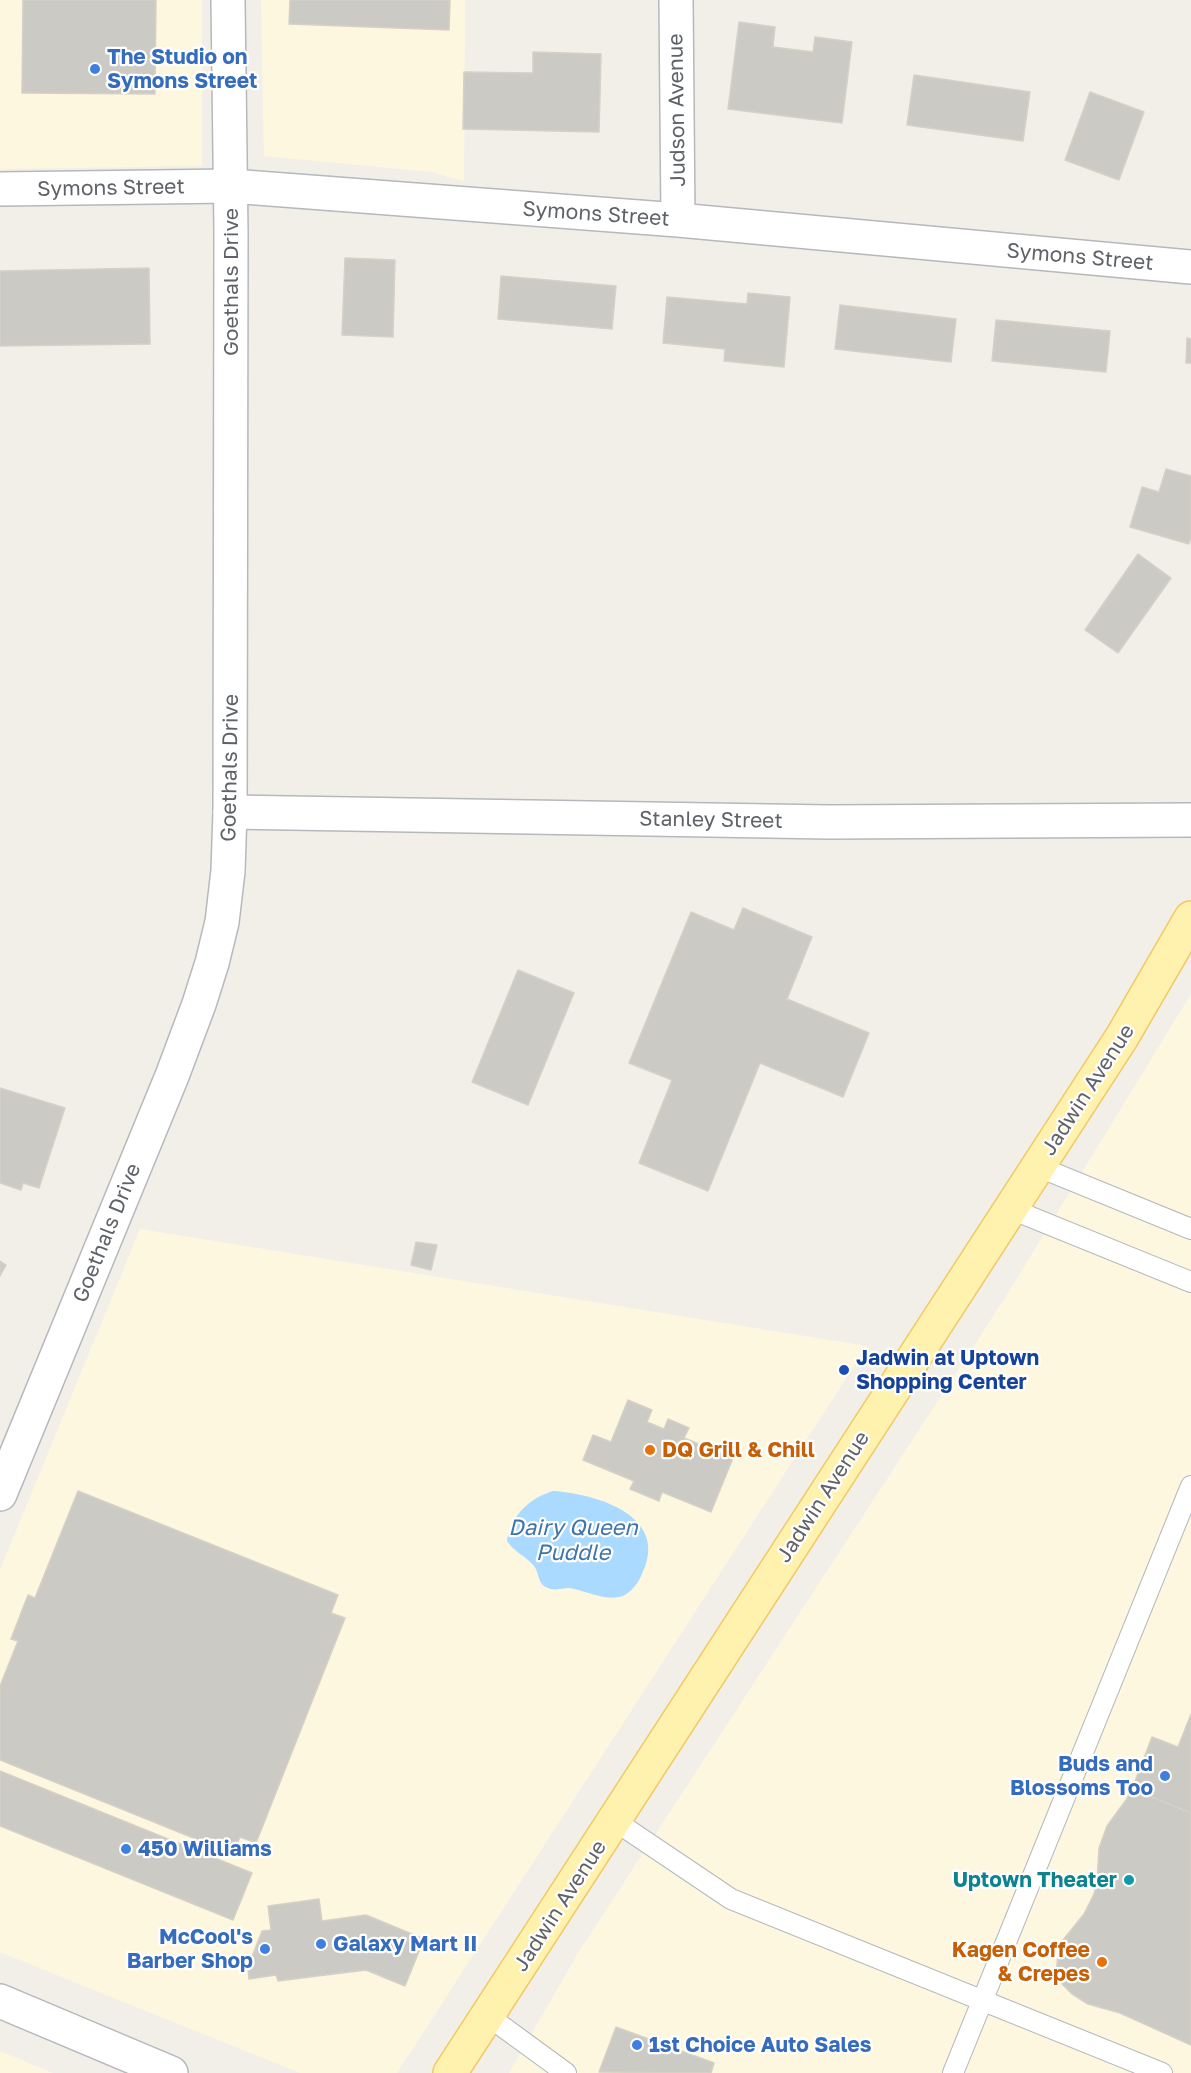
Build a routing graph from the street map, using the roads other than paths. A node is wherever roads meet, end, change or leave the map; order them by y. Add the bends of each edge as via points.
1 (228, 0) edge
2 (676, 0) edge
3 (231, 186) junction
4 (0, 189) edge
5 (678, 220) junction
6 (1191, 267) edge
7 (230, 812) junction
8 (1191, 820) edge
9 (1191, 918) edge
10 (1039, 1167) junction
11 (1011, 1209) junction
12 (1191, 1229) edge
13 (1191, 1281) edge
14 (1191, 1486) edge
15 (0, 1494) edge
16 (615, 1821) junction
17 (0, 2001) edge
18 (983, 2001) junction
19 (488, 2016) junction
20 (171, 2073) edge
21 (450, 2073) edge
22 (566, 2073) edge
23 (953, 2073) edge
24 (1162, 2073) edge

1 - 3 street, Goethals Drive
2 - 5 street, Judson Avenue
3 - 4 street, Symons Street
3 - 5 street, Symons Street
3 - 7 street, Goethals Drive
5 - 6 street, Symons Street
7 - 8 street, Stanley Street via 829,822
7 - 15 street, Goethals Drive via 222,922 199,1004
9 - 10 main road, Jadwin Avenue via 1122,1037
10 - 11 main road, Jadwin Avenue
10 - 12 lane
11 - 13 lane
11 - 16 main road, Jadwin Avenue
14 - 18 lane
16 - 18 lane via 731,1899
16 - 19 main road, Jadwin Avenue
17 - 20 street
18 - 23 lane
18 - 24 lane
19 - 21 main road, Jadwin Avenue
19 - 22 lane

